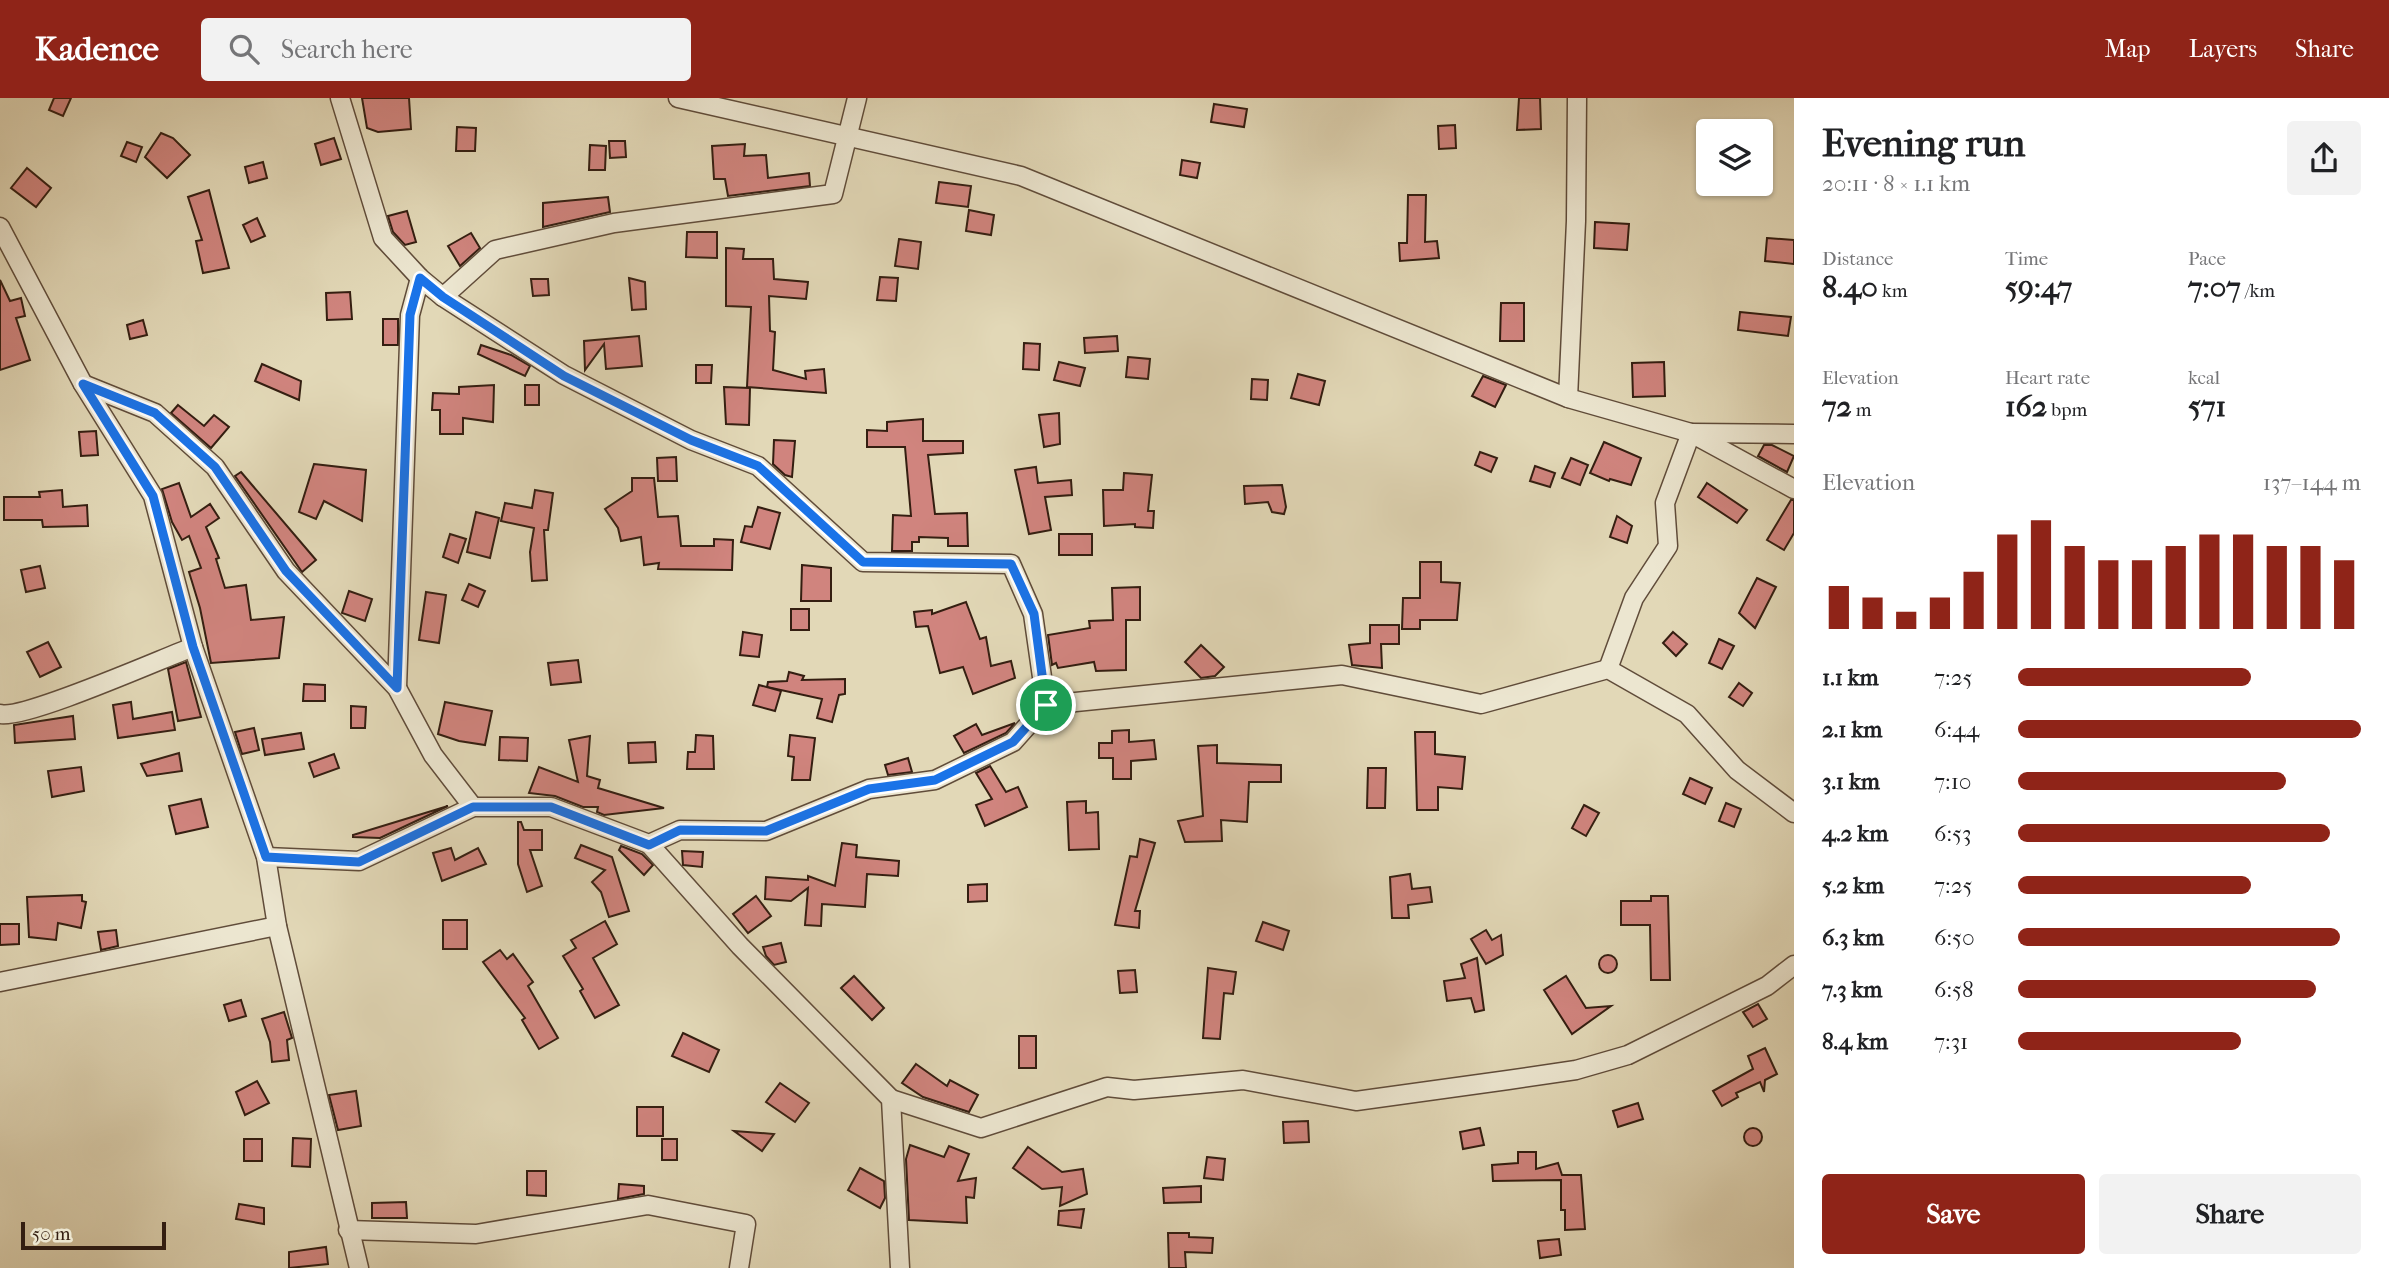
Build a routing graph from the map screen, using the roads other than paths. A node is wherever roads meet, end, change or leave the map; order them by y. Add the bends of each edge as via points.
1 (340, 98) edge
2 (678, 98) edge
3 (856, 98) edge
4 (1577, 98) edge
5 (850, 135) junction
6 (0, 227) edge
7 (420, 278) junction
8 (443, 297) junction
9 (83, 384) junction
10 (1568, 398) junction
11 (1691, 433) junction
12 (1794, 434) edge
13 (1794, 489) edge
14 (193, 647) junction
15 (1608, 669) junction
16 (397, 688) junction
17 (1046, 705) junction
18 (0, 714) edge
19 (473, 807) junction
20 (1794, 813) edge
21 (649, 845) junction
22 (266, 857) junction
23 (277, 926) junction
24 (1794, 965) edge
25 (0, 982) edge
26 (891, 1100) junction
27 (348, 1230) junction
28 (359, 1268) edge
29 (739, 1268) edge
30 (900, 1268) edge

1 - 7 street via 383,238
2 - 5 street
3 - 5 street
4 - 10 street
5 - 8 street via 833,194 614,223 495,250
5 - 10 street via 1021,176
6 - 9 street
7 - 8 street
7 - 16 street via 410,315
8 - 17 street via 564,376 691,440 758,466 863,562 1011,564 1034,614
9 - 14 street via 153,496
9 - 16 street via 155,413 215,467 286,571
10 - 11 street
11 - 12 street
11 - 13 street
11 - 15 street via 1665,503 1668,546 1634,598
14 - 18 street via 50,702 7,716
14 - 22 street
15 - 17 street via 1481,704 1342,675
15 - 20 street via 1687,714 1737,770
16 - 19 street via 433,755
17 - 21 street via 1013,742 935,780 869,789 766,831 680,830
19 - 21 street via 551,807
19 - 22 street via 359,862
21 - 26 street via 740,946
22 - 23 street
23 - 25 street
23 - 27 street
24 - 26 street via 1767,986 1628,1055 1576,1070 1356,1101 1243,1080 1134,1090 1107,1087 981,1128
26 - 30 street
27 - 28 street
27 - 29 street via 476,1234 648,1205 746,1224

